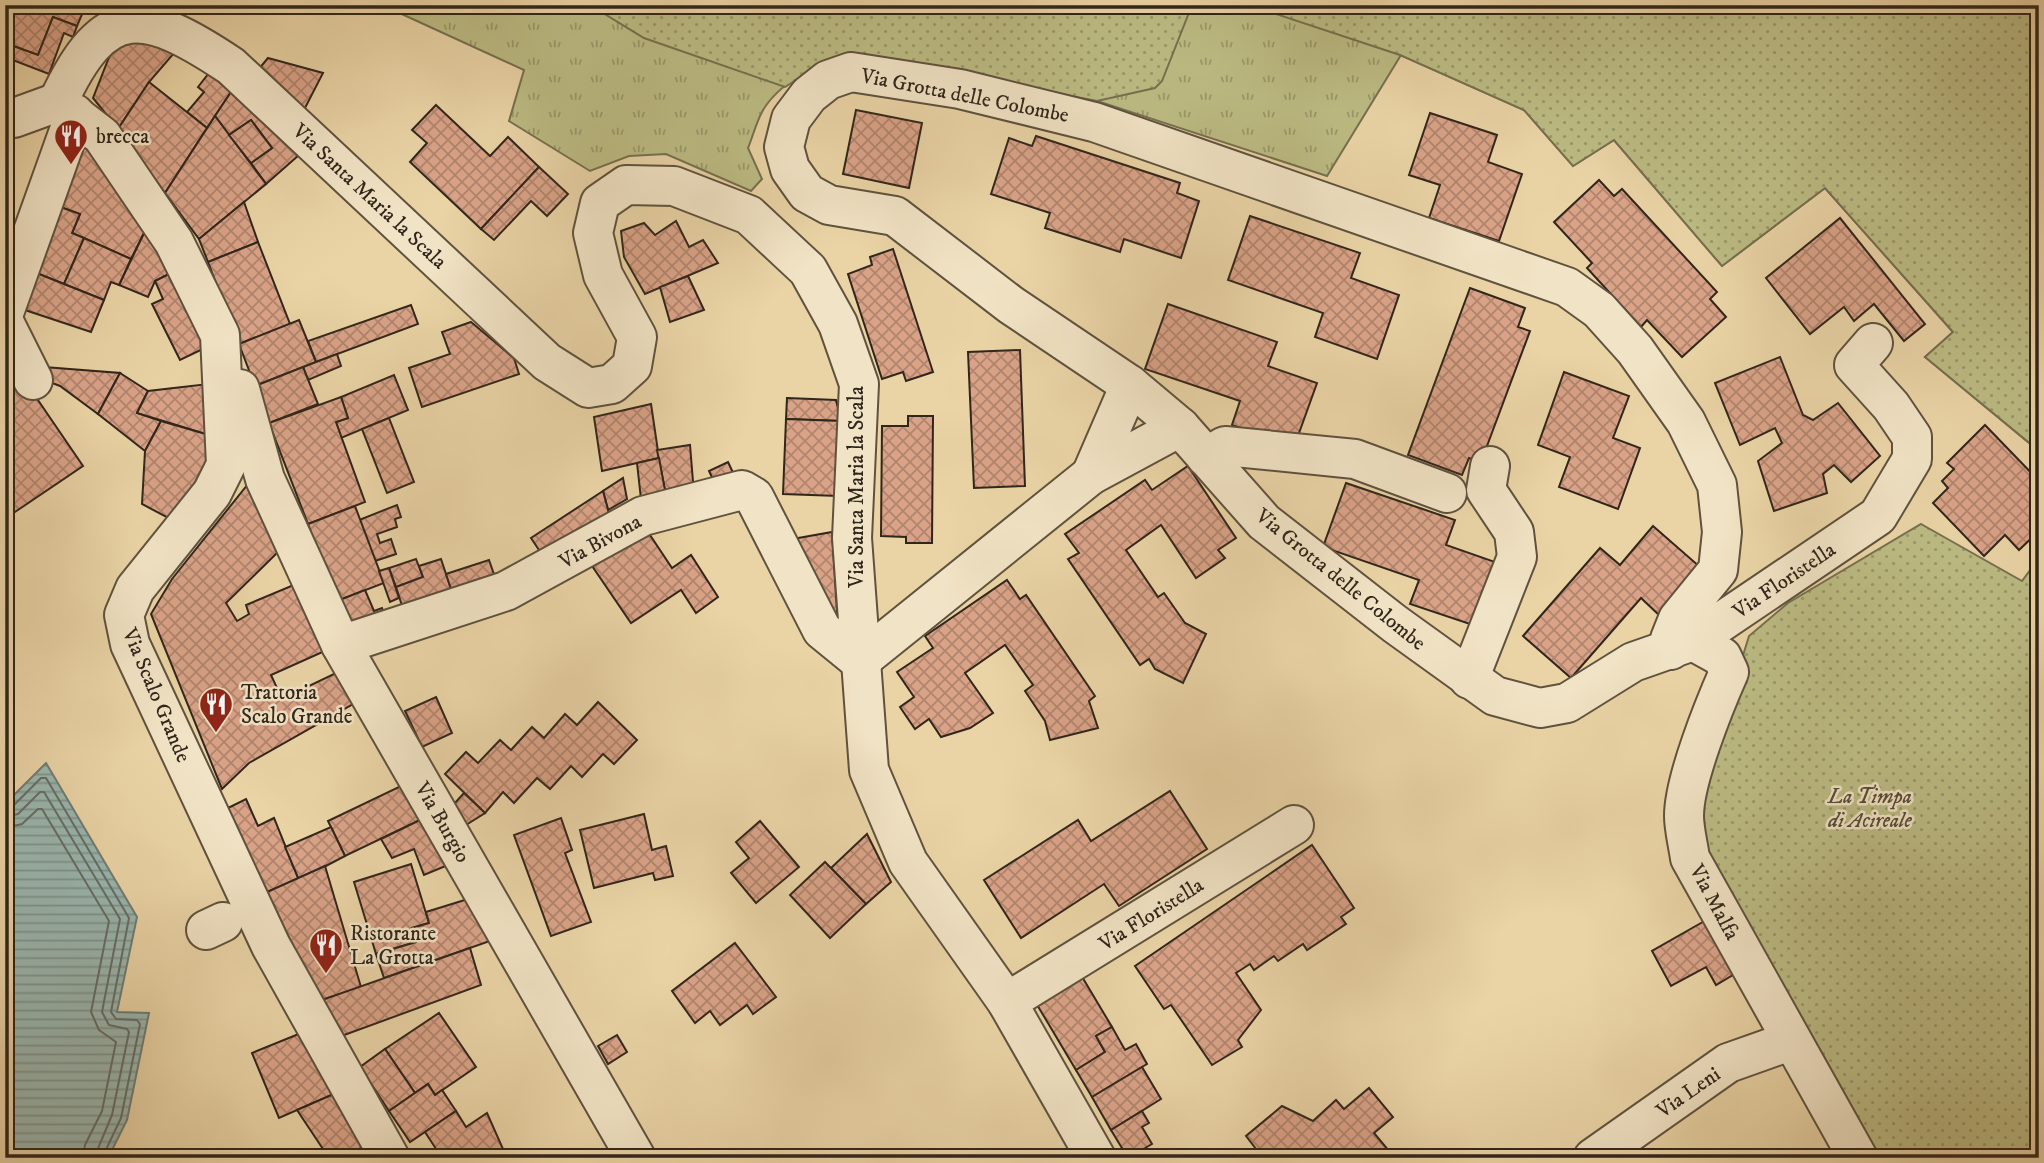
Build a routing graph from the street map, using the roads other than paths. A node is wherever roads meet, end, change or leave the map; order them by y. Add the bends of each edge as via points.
1 (67, 108) junction
2 (5, 117) edge
3 (5, 310) edge
4 (5, 324) edge
5 (220, 335) junction
6 (1874, 343) dead end
7 (33, 380) dead end
8 (1130, 385) junction
9 (1180, 427) junction
10 (1206, 457) junction
11 (1490, 466) dead end
12 (1091, 475) junction
13 (1447, 493) dead end
14 (341, 645) junction
15 (1682, 646) junction
16 (860, 661) junction
17 (1482, 688) junction
18 (1294, 825) dead end
19 (1007, 1002) junction
20 (1790, 1041) junction
21 (390, 1158) edge
22 (636, 1158) edge
23 (1096, 1158) edge
24 (1593, 1158) edge
25 (1858, 1158) edge

1 - 2 street
1 - 3 street, Via Santa Maria la Scala
1 - 5 street, Via Scalo Grande via 102,135 174,242
1 - 16 street, Via Santa Maria la Scala via 72,69 108,26 137,17 181,32 231,66 547,362 588,388 612,384 632,366 637,337 603,275 593,233 600,203 626,185 674,186 749,215 808,270 838,324 859,384 852,538
4 - 7 street
5 - 14 street, Via Burgio via 265,479
5 - 21 street, Via Scalo Grande via 226,466 212,493 135,589 124,615 130,644 271,946
6 - 15 street, Via Floristella via 1854,365 1912,438 1912,459 1878,516
8 - 9 street, Via Grotta delle Colombe
8 - 12 street
8 - 15 street, Via Grotta delle Colombe via 1011,305 895,216 829,205 807,193 790,169 784,146 791,119 809,95 828,80 851,72 960,89 1094,121 1567,287 1599,310 1635,350 1686,422 1717,485 1722,532 1718,570 1678,619 1670,639
9 - 10 street, Via Grotta delle Colombe
9 - 12 street
10 - 13 street via 1225,446 1355,459
10 - 17 street, Via Grotta delle Colombe via 1264,522
11 - 17 street via 1486,490 1514,532 1517,557
12 - 16 street
14 - 16 street, Via Bivona via 506,592 643,516 742,490 754,497 822,630
14 - 22 street, Via Burgio
15 - 17 street, Via Floristella via 1633,662 1567,703 1540,708
15 - 20 street, Via Malfa via 1722,657 1729,672 1686,797 1690,858
16 - 19 street, Via Santa Maria la Scala via 869,770 908,862
18 - 19 street, Via Floristella
19 - 23 street, Via Santa Maria la Scala
20 - 24 street, Via Leni via 1728,1063
20 - 25 street, Via Malfa

